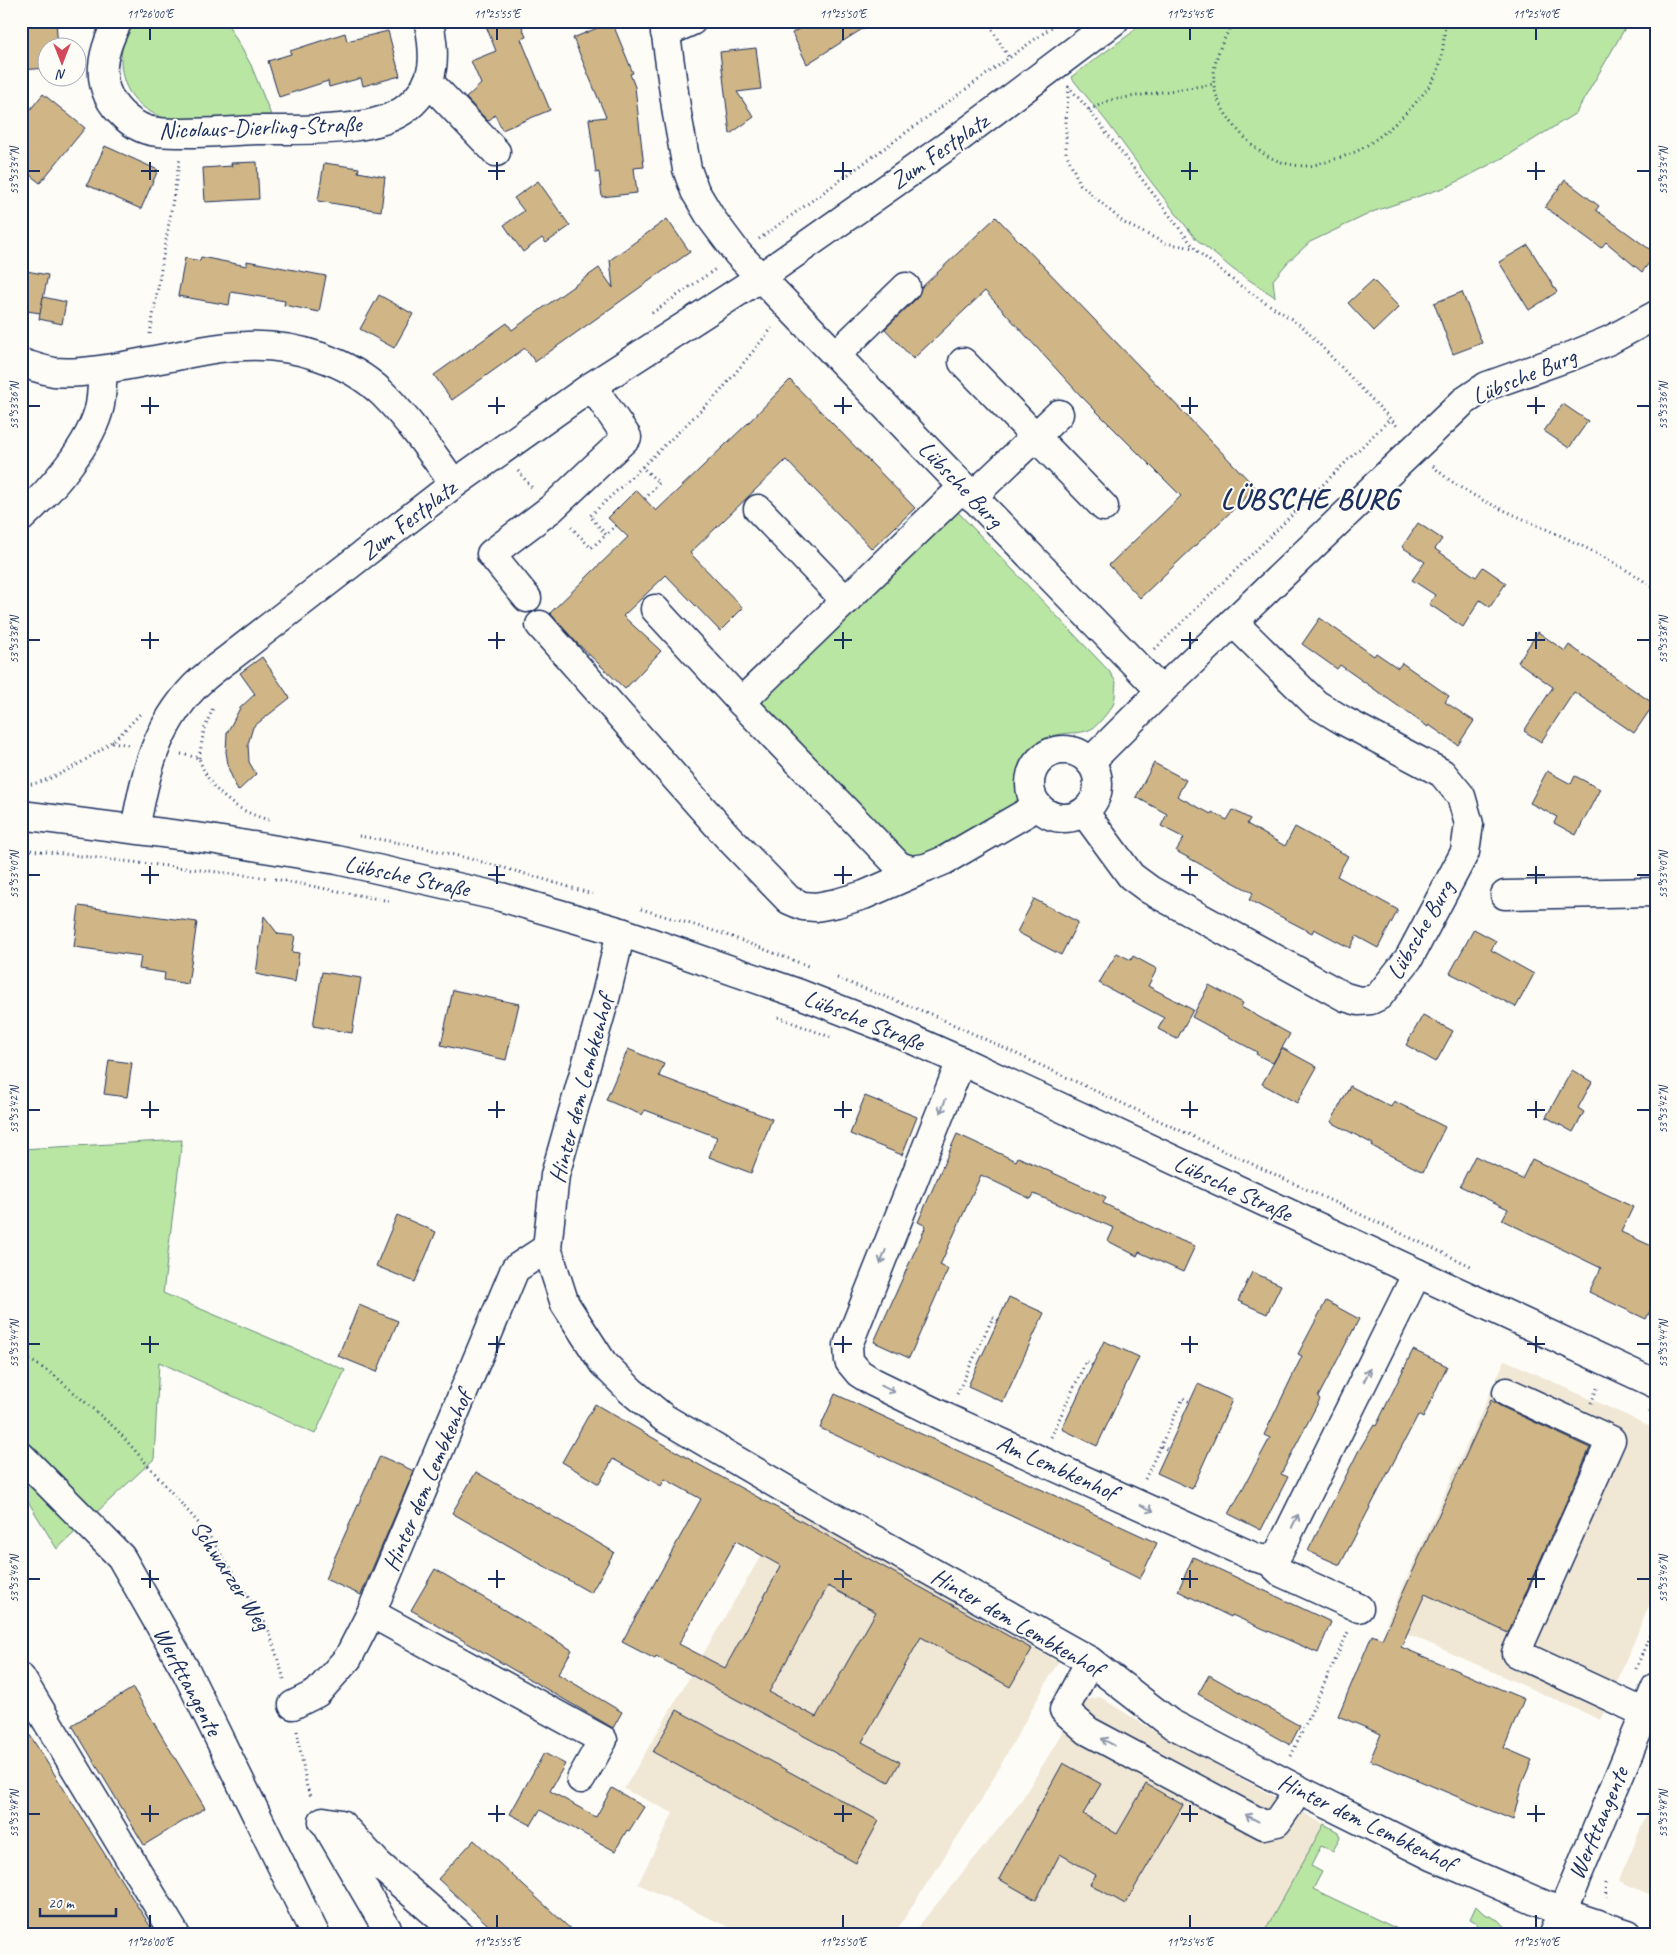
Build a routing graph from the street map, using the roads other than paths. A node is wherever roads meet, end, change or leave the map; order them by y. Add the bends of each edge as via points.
1 (118, 21) edge
2 (429, 21) edge
3 (692, 21) edge
4 (1114, 21) edge
5 (664, 27) edge
6 (428, 82) junction
7 (496, 152) dead end
8 (761, 277) junction
9 (906, 287) dead end
10 (1656, 316) edge
11 (837, 354) junction
12 (964, 362) dead end
13 (21, 363) edge
14 (103, 370) junction
15 (592, 386) junction
16 (1059, 414) dead end
17 (1036, 436) junction
18 (454, 484) junction
19 (968, 492) junction
20 (1104, 507) dead end
21 (758, 508) dead end
22 (21, 518) edge
23 (527, 598) dead end
24 (846, 601) junction
25 (655, 609) dead end
26 (1233, 622) junction
27 (540, 625) dead end
28 (1161, 692) junction
29 (741, 702) junction
30 (1090, 762) junction
31 (1029, 799) junction
32 (1084, 812) junction
33 (21, 815) edge
34 (135, 829) junction
35 (926, 868) junction
36 (1656, 892) edge
37 (1505, 895) dead end
38 (621, 932) junction
39 (961, 1061) junction
40 (547, 1248) junction
41 (1417, 1273) junction
42 (1656, 1384) edge
43 (1507, 1392) dead end
44 (21, 1456) edge
45 (1269, 1561) junction
46 (1359, 1608) road end
47 (371, 1613) junction
48 (1090, 1660) junction
49 (21, 1678) edge
50 (1646, 1701) edge
51 (292, 1705) road end
52 (581, 1779) dead end
53 (1289, 1784) junction
54 (1557, 1923) edge
55 (175, 1934) edge
56 (315, 1934) edge
57 (390, 1934) edge
58 (459, 1934) edge
59 (1628, 1934) edge

1 - 6 street, Nicolaus-Dierling-Straße via 104,53 103,84 116,109 139,128 157,132 324,129 375,123 408,107
2 - 6 street, Nicolaus-Dierling-Straße via 434,51
3 - 5 street
4 - 8 street, Zum Festplatz via 1062,77 960,137
5 - 8 street via 683,153 695,191 727,240
6 - 7 street
8 - 11 street, Lübsche Burg
8 - 15 street, Zum Festplatz
9 - 11 street
10 - 26 street, Lübsche Burg via 1574,355 1487,386 1463,402
11 - 19 street, Lübsche Burg
12 - 17 street
13 - 14 street via 55,372
14 - 18 street via 212,349 247,346 293,349 329,360 382,394
14 - 22 street via 99,406 88,434 56,482
15 - 18 street, Zum Festplatz
15 - 23 street via 627,437 552,508 491,554
16 - 17 street
17 - 19 street
17 - 20 street
18 - 34 street, Zum Festplatz via 196,685 169,718 154,748
19 - 24 street
19 - 28 street, Lübsche Burg
21 - 24 street
24 - 29 street
25 - 29 street
26 - 28 street, Lübsche Burg
26 - 32 street, Lübsche Burg via 1316,704 1442,773 1462,796 1470,824 1465,852 1409,958 1389,984 1371,1000 1345,997 1150,890 1131,876
27 - 35 street via 727,836 789,900 816,907 838,903
28 - 30 street, Lübsche Burg
29 - 35 street via 899,866 911,870
30 - 31 street via 1072,750 1062,749 1042,757 1030,776 1032,797
30 - 32 street via 1098,778 1098,791
31 - 32 street via 1049,815 1063,819
31 - 35 street via 945,860
33 - 34 street, Lübsche Straße
34 - 38 street, Lübsche Straße via 337,860 501,897
36 - 37 street
38 - 39 street, Lübsche Straße via 800,994
38 - 40 street, Hinter dem Lembkenhof via 555,1175
39 - 41 street, Lübsche Straße
39 -> 45 street, Am Lembkenhof via 848,1345 849,1361 859,1373 947,1418
40 - 47 street, Hinter dem Lembkenhof via 515,1269
40 - 48 street, Hinter dem Lembkenhof via 565,1304 603,1363 664,1418
41 - 42 street, Lübsche Straße
45 -> 41 street via 1279,1552
43 - 50 street via 1611,1440 1516,1653
44 - 56 street, Werfttangente via 121,1557 186,1671
45 - 46 street, Am Lembkenhof via 1282,1573
47 - 51 street, Hinter dem Lembkenhof via 342,1665 317,1693
47 - 52 street via 603,1740
48 - 53 street, Hinter dem Lembkenhof via 1170,1723
53 -> 48 street via 1277,1822 1264,1825 1088,1731 1064,1710
49 - 55 street
50 - 54 street, Werfttangente
53 - 54 street, Hinter dem Lembkenhof
54 - 59 street, Hinter dem Lembkenhof
57 - 58 street via 324,1821 342,1824 378,1864

